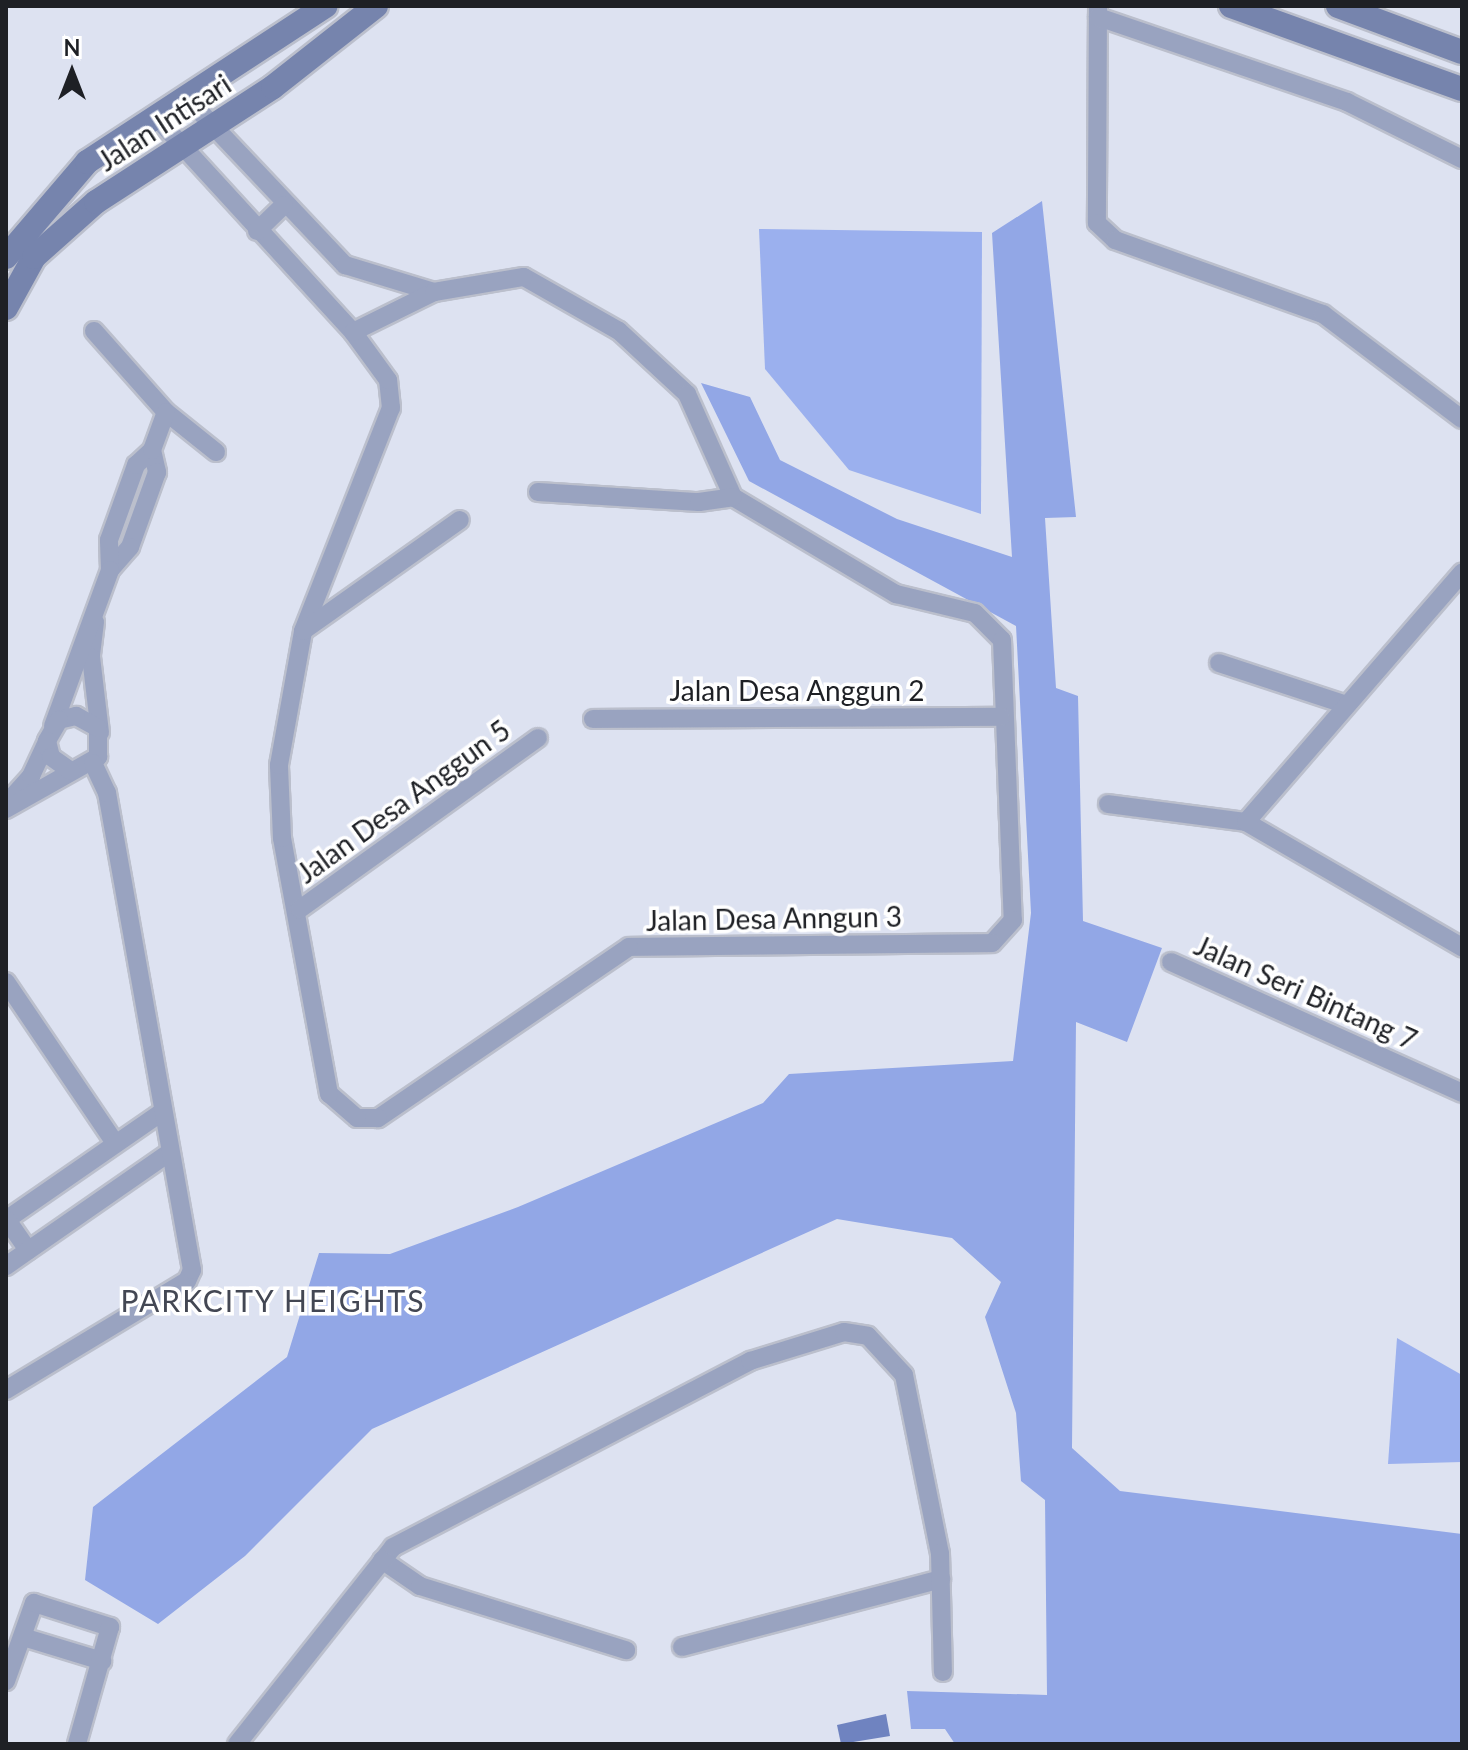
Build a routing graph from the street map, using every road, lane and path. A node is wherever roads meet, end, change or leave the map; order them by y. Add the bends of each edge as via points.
1 (325, 6) edge
2 (376, 6) edge
3 (1231, 6) edge
4 (1338, 6) edge
5 (1098, 12) edge
6 (1462, 52) edge
7 (1462, 89) edge
8 (185, 96) junction
9 (155, 116) junction
10 (213, 126) junction
11 (182, 147) junction
12 (1462, 159) edge
13 (284, 205) junction
14 (257, 231) junction
15 (6, 257) edge
16 (434, 292) junction
17 (6, 308) edge
18 (94, 331) dead end
19 (353, 332) junction
20 (166, 412) junction
21 (1462, 419) edge
22 (216, 452) dead end
23 (538, 492) dead end
24 (733, 497) junction
25 (460, 520) dead end
26 (1462, 573) edge
27 (97, 608) junction
28 (303, 631) junction
29 (1219, 663) dead end
30 (1344, 704) junction
31 (1001, 717) junction
32 (593, 719) dead end
33 (50, 734) junction
34 (101, 735) junction
35 (538, 738) dead end
36 (93, 763) junction
37 (71, 771) junction
38 (1108, 804) dead end
39 (6, 807) edge
40 (1246, 822) junction
41 (300, 909) junction
42 (1462, 947) edge
43 (1171, 962) dead end
44 (6, 982) edge
45 (1462, 1093) edge
46 (162, 1112) junction
47 (115, 1143) junction
48 (170, 1152) junction
49 (6, 1220) edge
50 (28, 1250) junction
51 (6, 1266) edge
52 (6, 1390) edge
53 (382, 1560) junction
54 (941, 1579) junction
55 (70, 1615) junction
56 (23, 1637) junction
57 (682, 1647) dead end
58 (59, 1648) junction
59 (626, 1650) dead end
60 (102, 1661) junction
61 (943, 1672) dead end
62 (6, 1681) edge
63 (77, 1744) edge
64 (237, 1744) edge

1 - 8 street, Jalan Intisari
2 - 10 street, Jalan Intisari via 331,46
3 - 7 street
4 - 6 street
5 - 12 street via 1347,102
5 - 21 street via 1097,223 1115,240 1323,314
8 - 9 street, Jalan Intisari
8 - 10 street
9 - 11 street, Jalan Desa Anngun 3
9 - 15 street, Jalan Intisari via 87,162
10 - 11 street, Jalan Intisari
10 - 13 street
11 - 14 street, Jalan Desa Anngun 3
11 - 17 street, Jalan Intisari via 67,226 34,257
13 - 14 street
13 - 16 street via 345,265
14 - 19 street, Jalan Desa Anngun 3
16 - 19 street
16 - 24 street via 524,277 619,331 687,394
18 - 20 street
19 - 28 street, Jalan Desa Anngun 3 via 388,380 391,408
20 - 22 street
20 - 27 street via 152,450 153,484 130,547 110,570
23 - 24 street via 699,502
24 - 31 street, Jalan Desa Anngun 3 via 896,594 975,613 1002,640
25 - 28 street
26 - 30 street
27 - 33 street
27 - 34 street via 91,657
28 - 41 street, Jalan Desa Anngun 3 via 279,765 282,838
29 - 30 street
30 - 40 street
31 - 32 street, Jalan Desa Anggun 2
31 - 41 street, Jalan Desa Anngun 3 via 1014,878 1005,935 992,943 629,947 378,1118 357,1118 329,1094
33 - 34 street via 84,717
33 - 37 street via 51,757
33 - 39 street via 31,776
34 - 36 street
35 - 41 street, Jalan Desa Anggun 5
36 - 37 street
36 - 46 street via 107,793
37 - 39 street
38 - 40 street
40 - 42 street
43 - 45 street, Jalan Seri Bintang 7
44 - 47 street
46 - 47 street
46 - 48 street
47 - 49 street
48 - 50 street
48 - 52 street via 191,1256 187,1281
49 - 50 street
50 - 51 street
53 - 54 street via 419,1530 750,1361 856,1332 904,1375
53 - 59 street via 420,1586
53 - 64 street
54 - 57 street
54 - 61 street
55 - 56 street via 34,1603
55 - 58 street
55 - 60 street via 110,1627
56 - 58 street
56 - 62 street
58 - 60 street
60 - 63 street

